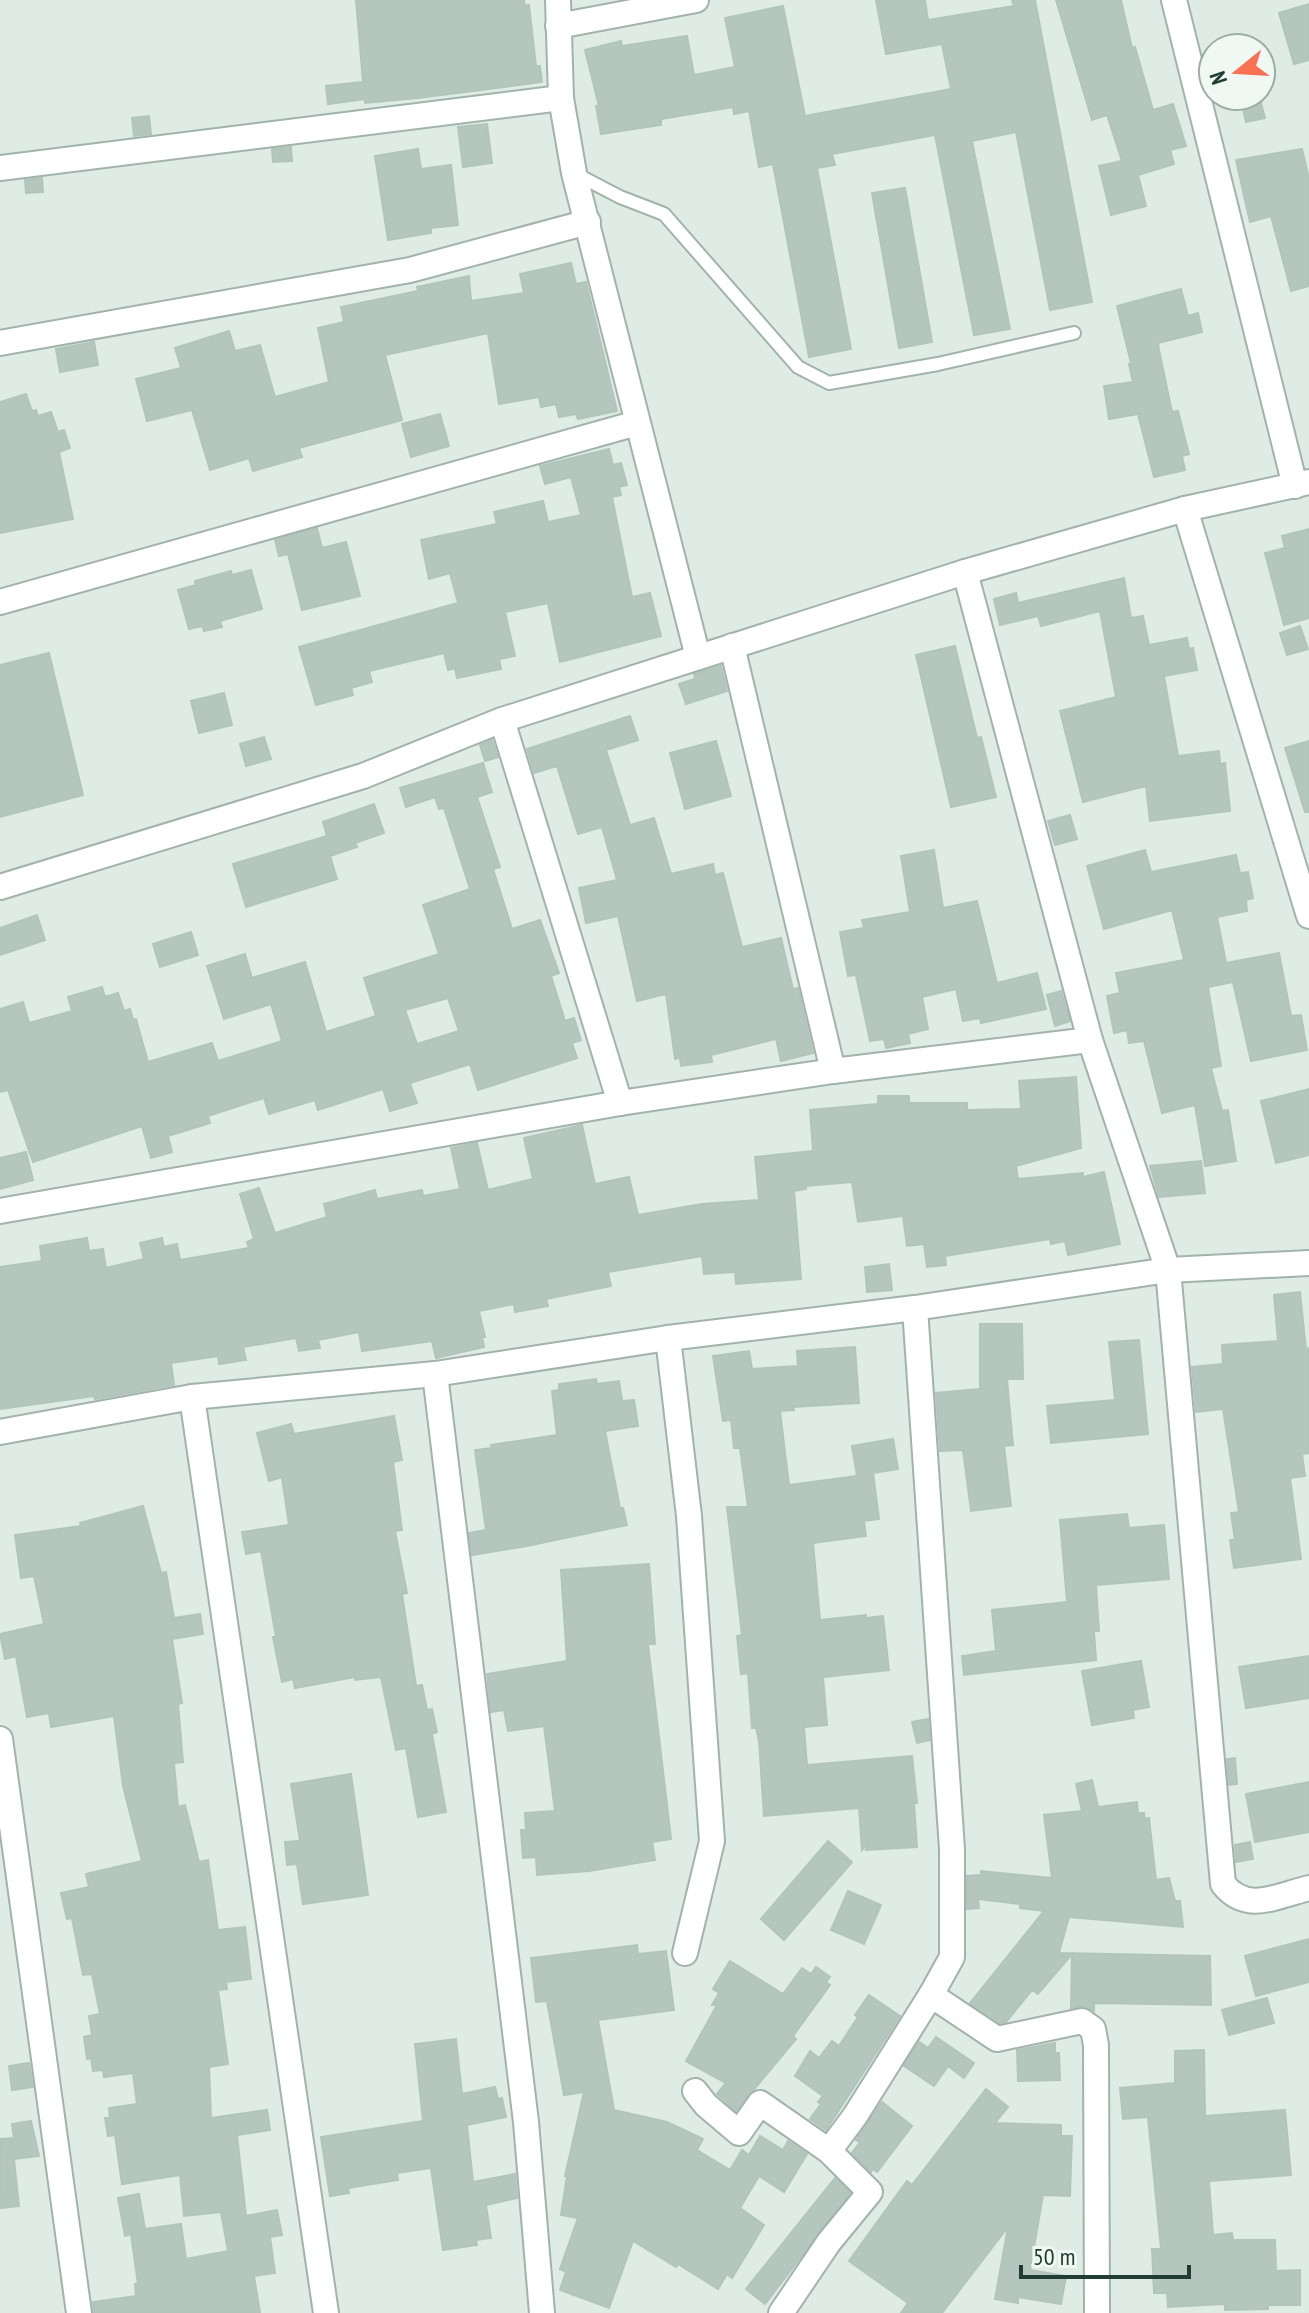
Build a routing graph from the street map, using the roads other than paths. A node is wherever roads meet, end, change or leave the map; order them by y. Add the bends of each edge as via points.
1 (558, 0) edge
2 (696, 0) edge
3 (1174, 0) edge
4 (558, 26) junction
5 (561, 98) junction
6 (0, 168) edge
7 (574, 173) junction
8 (588, 222) junction
9 (1074, 333) dead end
10 (0, 343) edge
11 (637, 423) junction
12 (1302, 484) edge
13 (1185, 509) junction
14 (965, 572) junction
15 (0, 602) edge
16 (732, 646) junction
17 (698, 657) junction
18 (502, 720) junction
19 (1302, 869) edge
20 (0, 887) edge
21 (1309, 916) edge
22 (1090, 1040) junction
23 (833, 1071) junction
24 (620, 1103) junction
25 (0, 1211) edge
26 (1309, 1263) edge
27 (1168, 1270) junction
28 (915, 1308) junction
29 (668, 1338) junction
30 (435, 1374) junction
31 (192, 1397) junction
32 (0, 1432) edge
33 (0, 1739) edge
34 (1309, 1888) edge
35 (685, 1953) dead end
36 (931, 1995) junction
37 (695, 2091) dead end
38 (829, 2151) junction
39 (79, 2313) edge
40 (326, 2313) edge
41 (542, 2313) edge
42 (781, 2313) edge
43 (1097, 2313) edge

1 - 4 street
2 - 4 street
3 - 12 street
4 - 5 street
5 - 6 street
5 - 7 street
7 - 8 street
7 - 9 lane via 664,214 798,367 829,383
8 - 10 street via 410,270
8 - 11 street
11 - 15 street
11 - 17 street
12 - 13 street
13 - 14 street
13 - 19 street
14 - 16 street
14 - 22 street
16 - 17 street
16 - 23 street
17 - 18 street
18 - 20 street via 363,776
18 - 24 street
19 - 21 street
22 - 23 street
22 - 27 street
23 - 24 street
24 - 25 street
26 - 27 street
27 - 28 street
27 - 34 street via 1223,1884 1247,1902
28 - 29 street
28 - 36 street via 954,1915 952,1957
29 - 30 street
29 - 35 street via 689,1516 712,1841
30 - 31 street
30 - 41 street via 526,2122
31 - 32 street
31 - 40 street
33 - 39 street
36 - 38 street
36 - 43 street via 997,2039 1082,2021 1093,2029
37 - 38 street via 739,2133 760,2103
38 - 42 street via 870,2192

